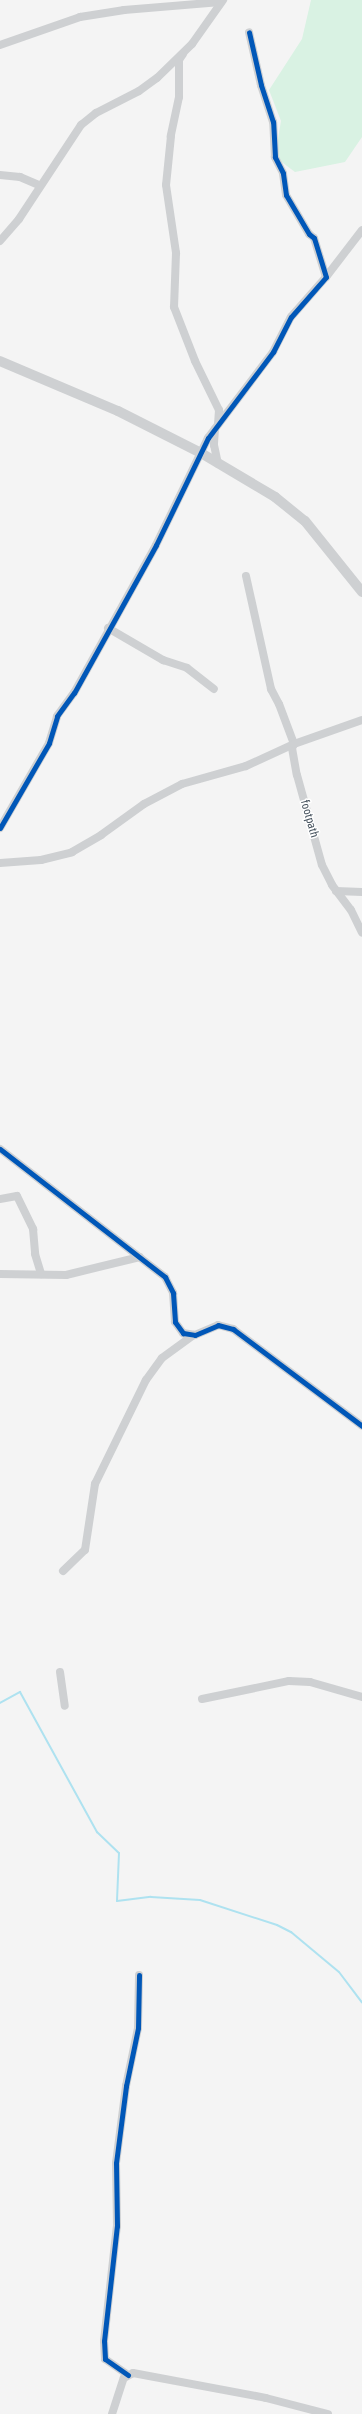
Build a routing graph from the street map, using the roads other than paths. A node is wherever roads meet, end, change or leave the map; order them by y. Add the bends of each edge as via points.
1 (222, 1) edge
2 (249, 32) dead end
3 (0, 45) edge
4 (184, 54) junction
5 (0, 175) edge
6 (39, 185) junction
7 (362, 230) edge
8 (0, 241) edge
9 (326, 277) junction
10 (0, 361) edge
11 (217, 426) junction
12 (201, 453) junction
13 (218, 464) junction
14 (246, 576) dead end
15 (362, 592) edge
16 (108, 628) junction
17 (214, 689) dead end
18 (362, 720) edge
19 (294, 744) junction
20 (0, 828) edge
21 (0, 863) edge
22 (336, 891) junction
23 (362, 892) edge
24 (362, 933) edge
25 (0, 1149) edge
26 (0, 1199) edge
27 (140, 1257) junction
28 (0, 1274) edge
29 (41, 1274) junction
30 (195, 1335) junction
31 (362, 1426) edge
32 (63, 1571) dead end
33 (60, 1672) dead end
34 (362, 1697) edge
35 (202, 1699) dead end
36 (65, 1706) dead end
37 (139, 1974) dead end
38 (128, 2374) junction
39 (112, 2414) edge
40 (328, 2414) edge

1 - 3 street via 124,10 80,17
1 - 4 street
2 - 9 street via 261,85 273,122 275,157 283,173 286,195 309,234 314,238
4 - 6 street via 139,91 96,113 81,125
4 - 11 street via 179,60 179,97 171,132 166,185 176,253 174,307 195,361 219,410
5 - 6 street via 20,177
6 - 8 street via 19,219
7 - 9 street
9 - 11 street via 292,317 273,352
10 - 12 street via 94,400
11 - 12 street
11 - 13 street via 214,445
12 - 13 street
12 - 16 street via 156,544
13 - 15 street via 296,512 323,541
14 - 19 street via 271,689
16 - 17 street via 163,660 187,668
16 - 20 street via 74,693 57,716 49,743
18 - 19 street
19 - 21 street via 246,766 191,781 169,790 72,852 41,860
19 - 22 street, footpath via 294,765 318,854
22 - 23 street
22 - 24 street, footpath via 351,910
25 - 27 street
26 - 29 street via 17,1196 33,1229 35,1254
27 - 29 street via 80,1272 53,1276
27 - 30 street via 170,1282 176,1324 183,1333
28 - 29 street
30 - 31 street via 218,1326 233,1329
30 - 32 street via 162,1358 146,1380 95,1484 84,1550
33 - 36 street
34 - 35 street via 310,1682 289,1681
37 - 38 street via 138,2028 126,2086 116,2163 117,2226 104,2340 105,2359
38 - 39 street via 121,2384
38 - 40 street via 138,2373 213,2387

